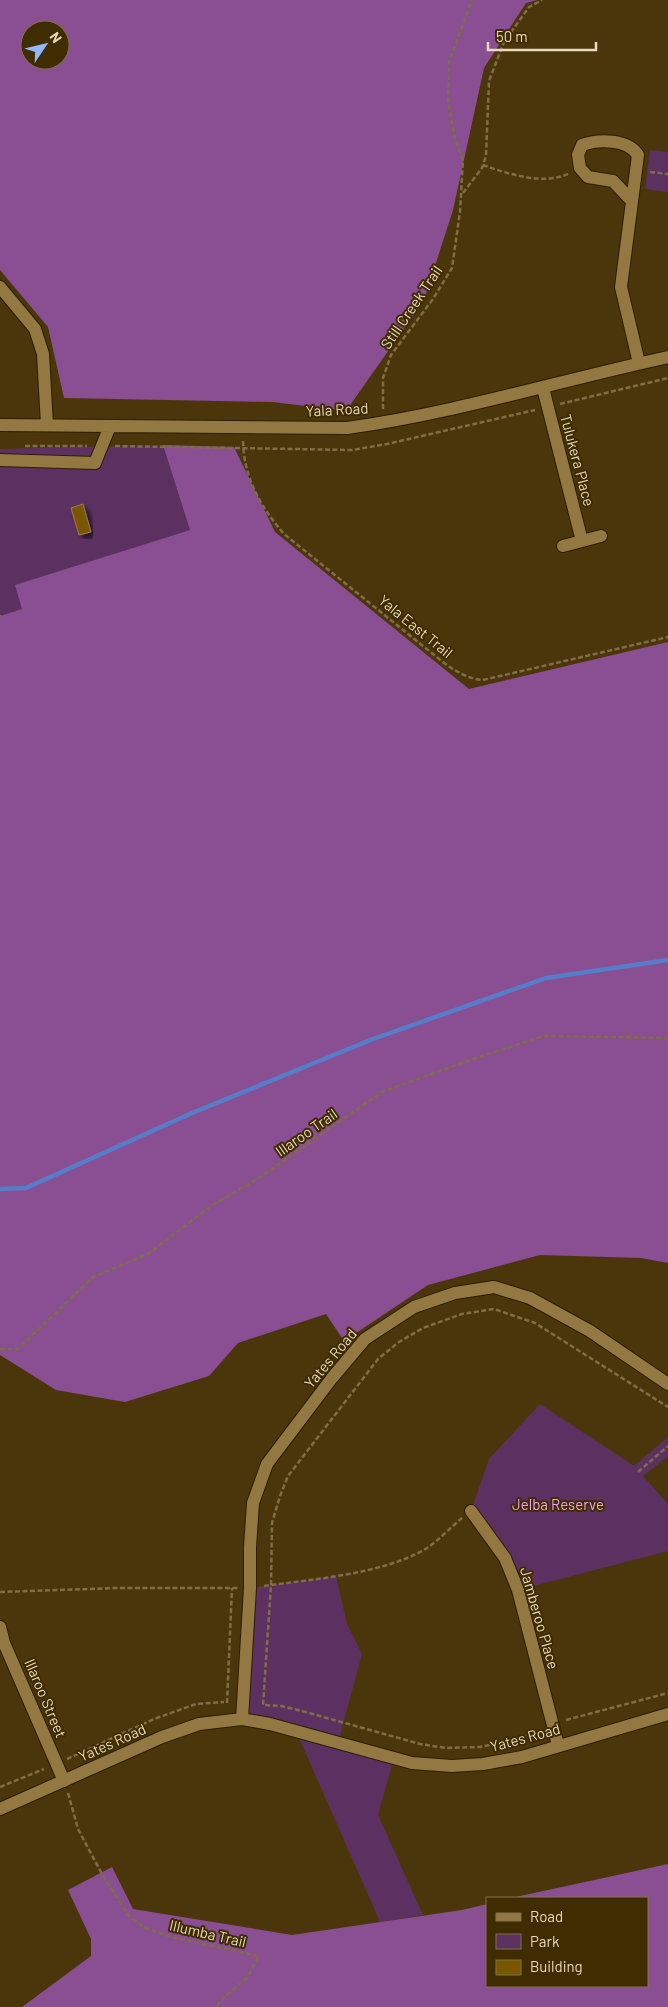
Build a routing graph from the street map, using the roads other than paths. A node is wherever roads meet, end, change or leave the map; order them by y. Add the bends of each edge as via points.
1 (631, 200) junction
2 (0, 287) edge
3 (668, 357) edge
4 (639, 363) junction
5 (543, 388) junction
6 (47, 425) junction
7 (0, 426) edge
8 (110, 426) junction
9 (0, 460) edge
10 (601, 536) dead end
11 (582, 541) junction
12 (563, 546) dead end
13 (668, 1384) edge
14 (470, 1511) road end
15 (0, 1627) edge
16 (2, 1643) edge
17 (668, 1714) edge
18 (242, 1719) junction
19 (558, 1745) junction
20 (64, 1781) junction
21 (0, 1809) edge

1 - 1 street via 613,181 588,177 580,168 578,155 582,145 617,142 634,148 638,155
1 - 4 street via 621,287
2 - 6 street via 35,329 43,354
3 - 4 street, Yala Road
4 - 5 street, Yala Road
5 - 8 street, Yala Road via 347,428
5 - 11 street, Tulukera Place
6 - 7 street, Yala Road
6 - 8 street, Yala Road
8 - 9 street via 95,463
10 - 11 street
11 - 12 street
13 - 18 street, Yates Road via 590,1331 530,1298 494,1287 455,1293 414,1307 365,1339 267,1464 253,1503
14 - 19 street, Jamberoo Place via 505,1558 515,1582
15 - 16 street, Illaroo Street
16 - 20 street, Illaroo Street
17 - 19 street, Yates Road
18 - 19 street, Yates Road via 412,1763 483,1764 522,1757
18 - 20 street, Yates Road via 199,1724
20 - 21 street, Yates Road

